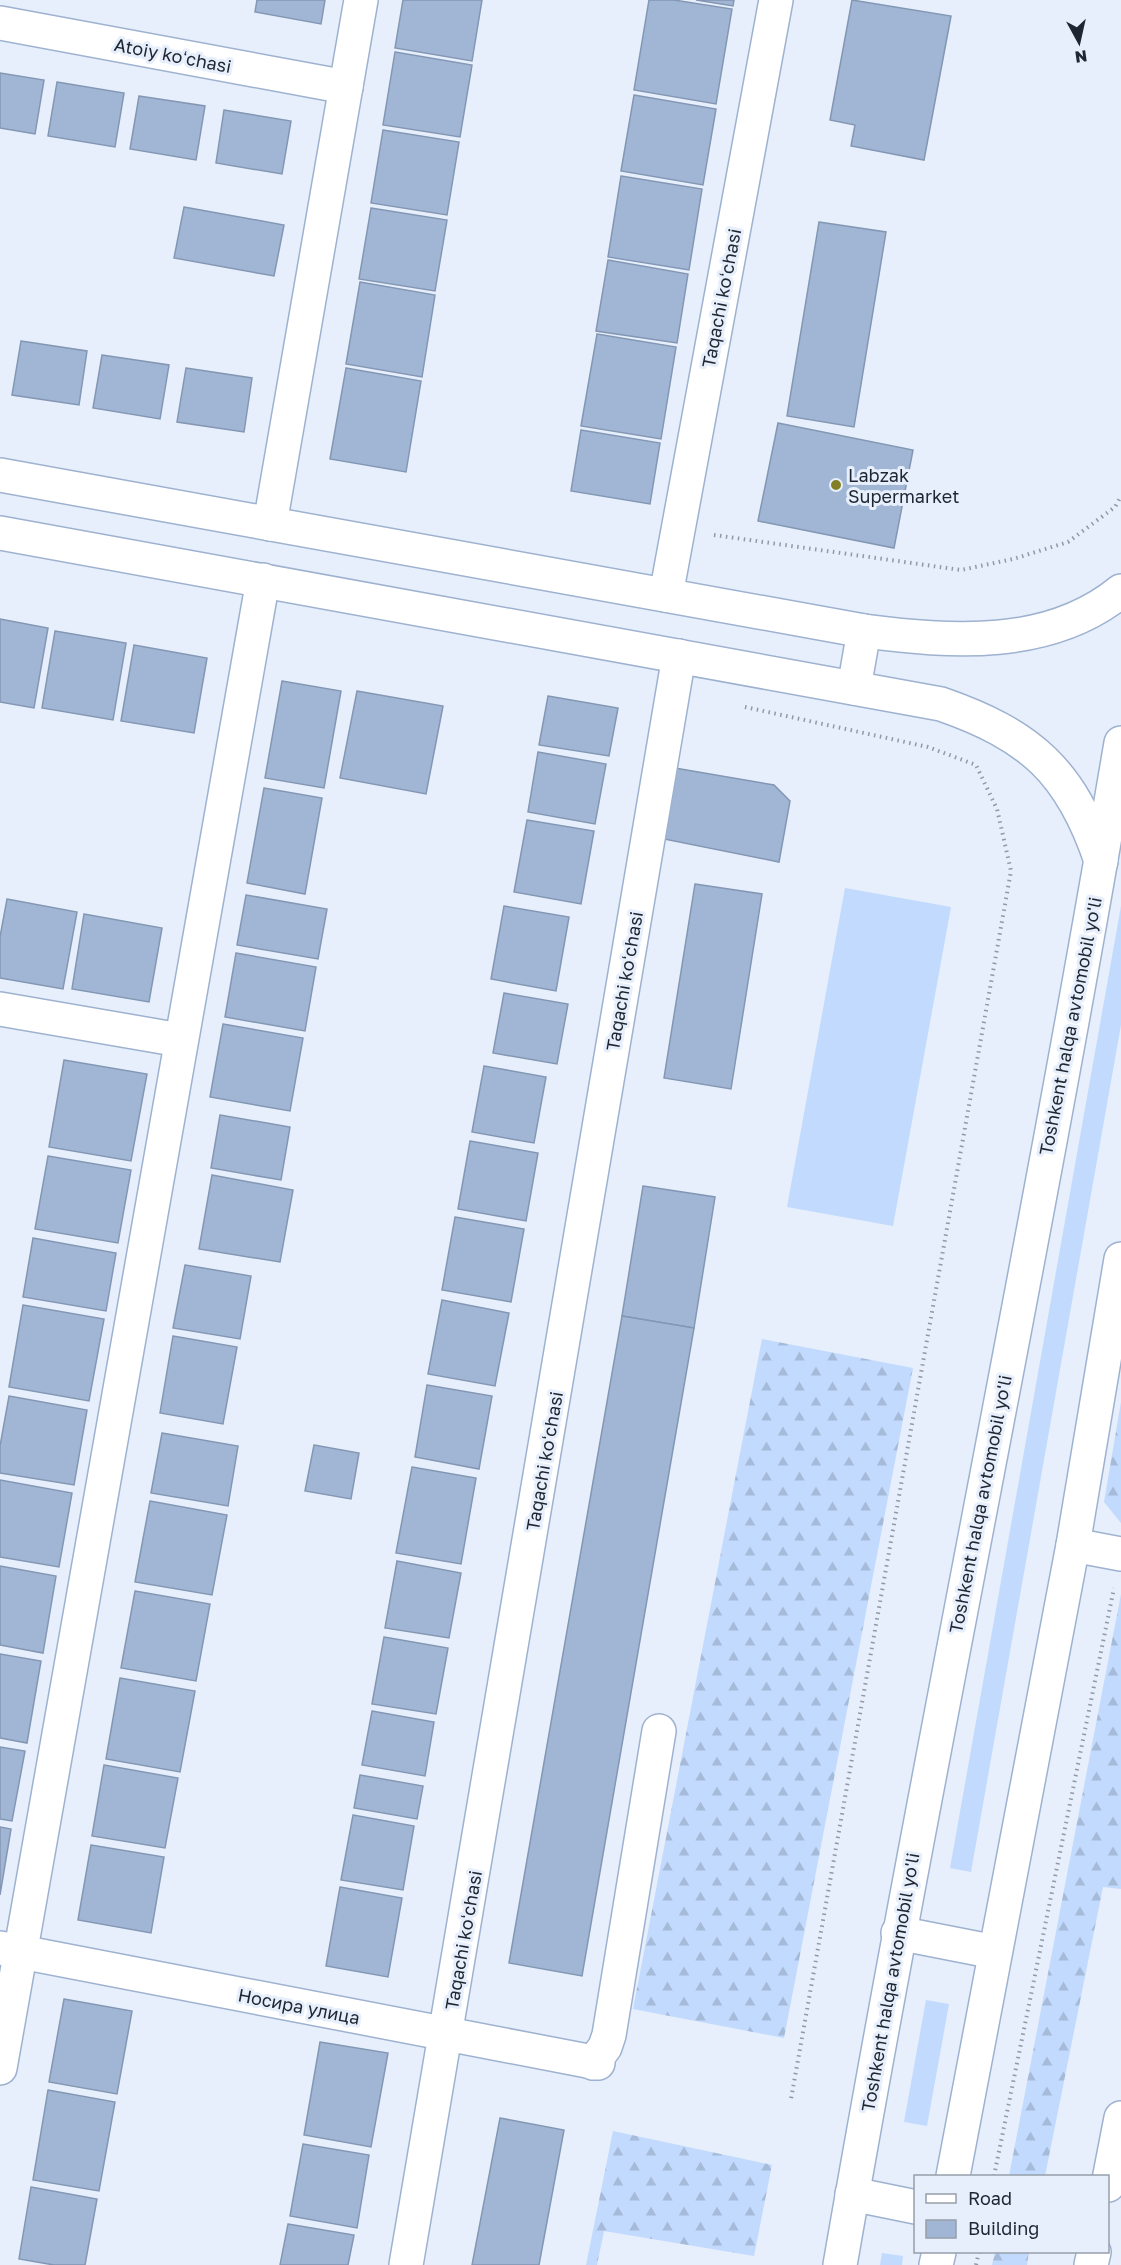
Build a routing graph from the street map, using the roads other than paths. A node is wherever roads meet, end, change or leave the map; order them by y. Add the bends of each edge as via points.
1 (361, 0) edge
2 (776, 0) edge
3 (0, 23) edge
4 (346, 87) junction
5 (0, 475) edge
6 (270, 524) junction
7 (0, 532) edge
8 (262, 580) junction
9 (1121, 591) edge
10 (666, 595) junction
11 (864, 631) junction
12 (679, 656) junction
13 (854, 688) junction
14 (1121, 743) edge
15 (1101, 861) junction
16 (0, 1009) edge
17 (180, 1040) junction
18 (1121, 1259) edge
19 (1073, 1545) junction
20 (1120, 1553) edge
21 (659, 1731) dead end
22 (898, 1933) junction
23 (10, 1950) edge
24 (995, 1952) junction
25 (447, 2035) junction
26 (0, 2068) edge
27 (1121, 2118) edge
28 (953, 2175) edge
29 (1109, 2175) edge
30 (852, 2194) junction
31 (914, 2207) edge
32 (406, 2265) edge
33 (840, 2265) edge

1 - 4 main road
2 - 10 main road, Taqachi koʻchasi
3 - 4 main road, Atoiy koʻchasi
4 - 6 main road
5 - 6 main road
6 - 10 main road
7 - 8 main road
8 - 12 main road
8 - 17 main road
9 - 11 main road via 1075,619 1037,633 951,639
10 - 11 main road
11 - 13 main road
12 - 13 main road
12 - 25 main road, Taqachi koʻchasi
13 - 15 main road via 941,704 978,717 1031,748 1072,792 1089,824
14 - 15 main road, Toshkent halqa avtomobil yo'li
15 - 22 main road, Toshkent halqa avtomobil yo'li
16 - 17 main road
17 - 23 main road
18 - 19 main road
19 - 20 main road
19 - 24 main road
21 - 25 main road, Носира улица via 609,2035 596,2063
22 - 24 main road
22 - 30 main road, Toshkent halqa avtomobil yo'li
23 - 25 main road, Носира улица
23 - 26 main road
24 - 28 main road
25 - 32 main road, Taqachi koʻchasi
27 - 29 main road
30 - 31 main road
30 - 33 main road, Toshkent halqa avtomobil yo'li

